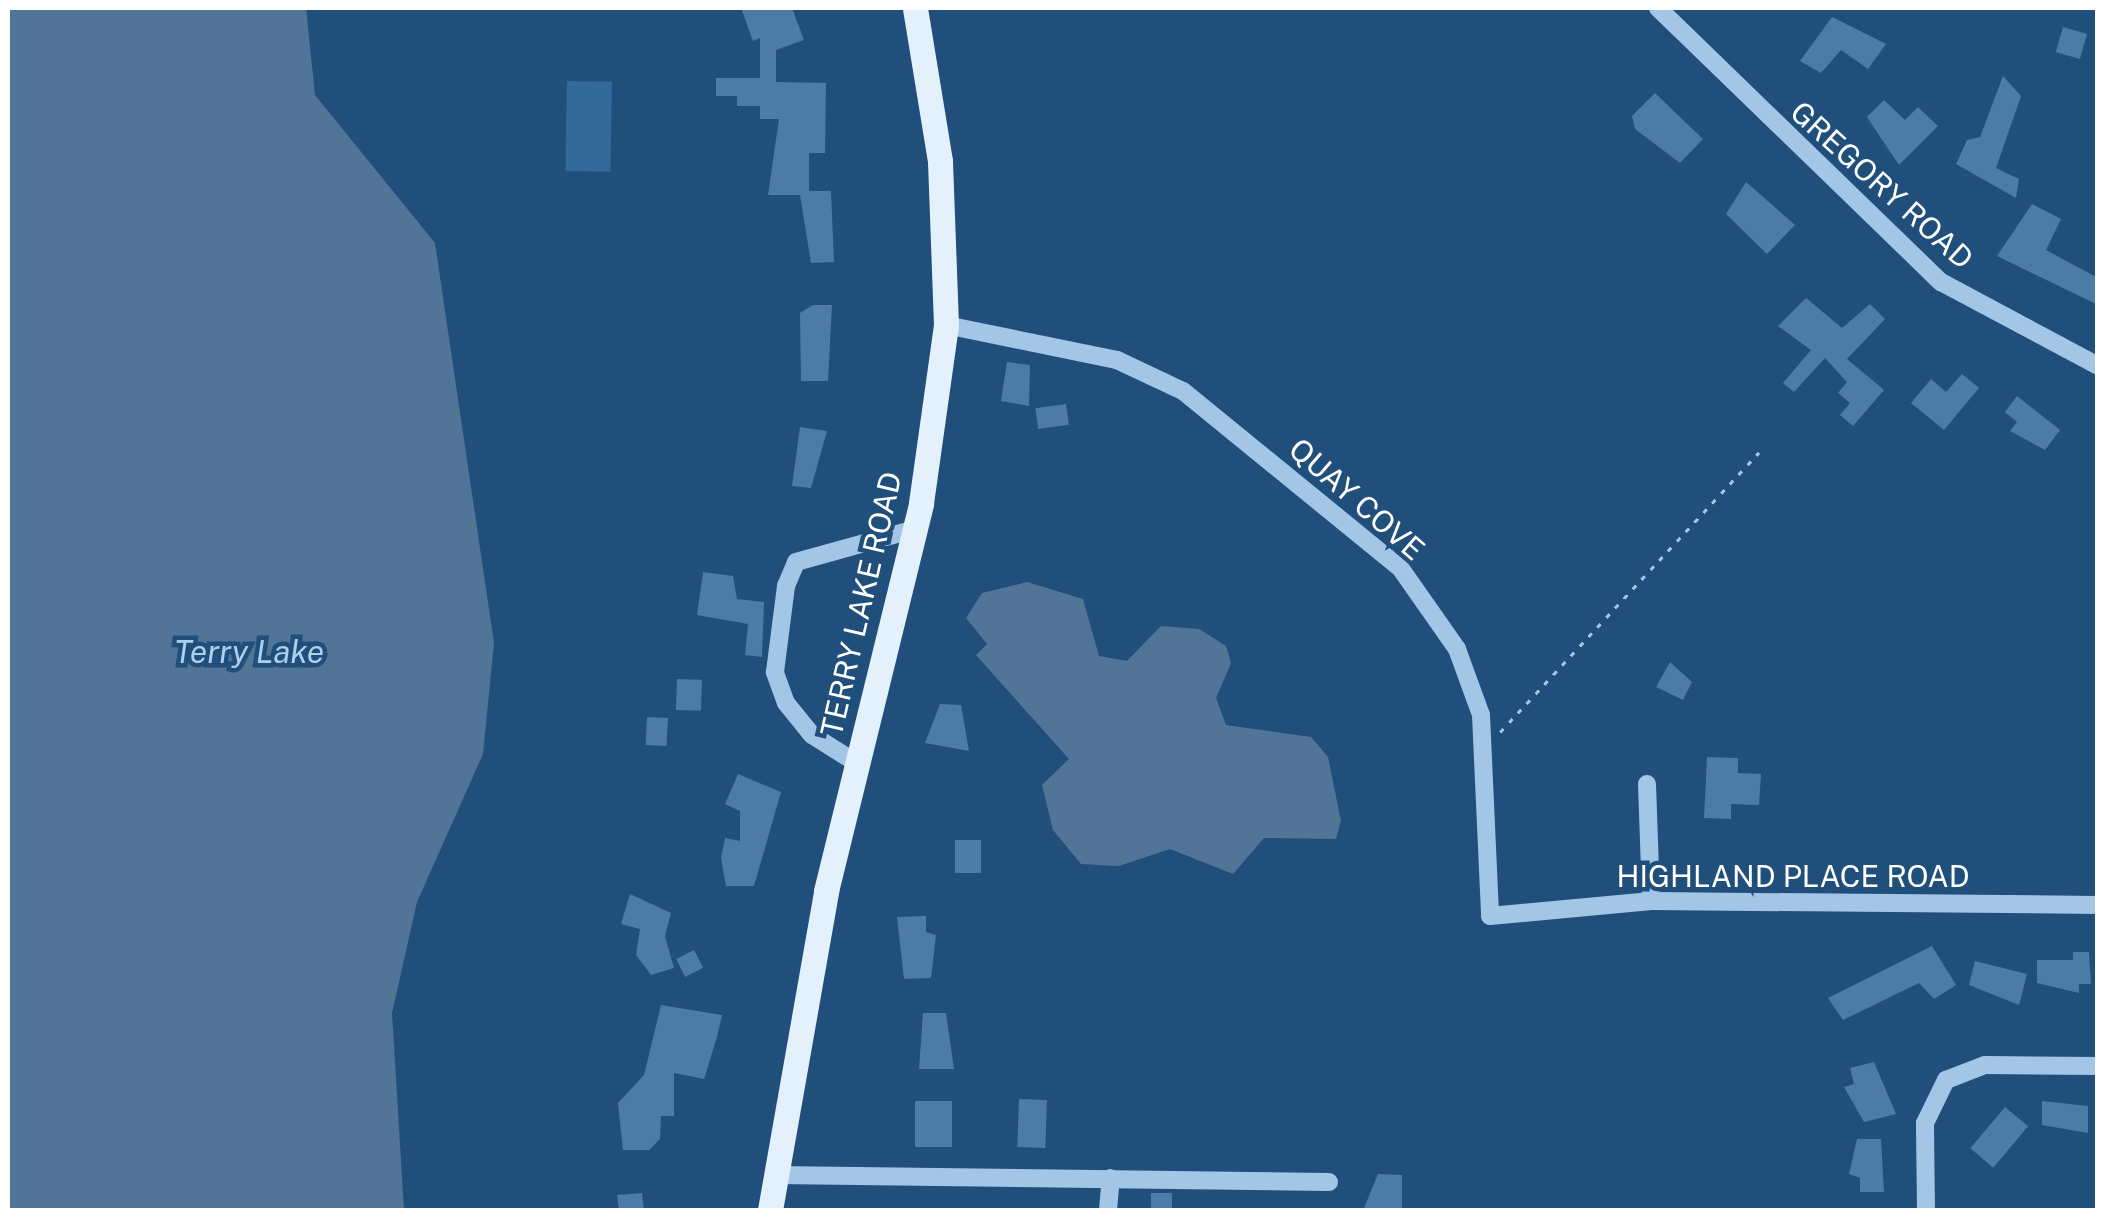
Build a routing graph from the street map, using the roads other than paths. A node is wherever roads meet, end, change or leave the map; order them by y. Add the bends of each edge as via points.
1 (914, 8) edge
2 (1658, 8) edge
3 (946, 326) junction
4 (2098, 366) edge
5 (915, 529) junction
6 (858, 764) junction
7 (1648, 784) dead end
8 (1651, 900) junction
9 (2098, 904) edge
10 (1490, 916) joint
11 (2098, 1066) edge
12 (776, 1175) junction
13 (1111, 1178) junction
14 (1329, 1182) dead end
15 (770, 1210) edge
16 (1108, 1210) edge
17 (1926, 1210) edge

1 - 3 main road, TERRY LAKE ROAD via 942,180
2 - 4 street, GREGORY ROAD via 1941,282
3 - 5 main road, TERRY LAKE ROAD
3 - 10 street, QUAY COVE via 1117,360 1184,391 1401,569 1457,649 1486,740
5 - 6 main road, TERRY LAKE ROAD
5 - 6 street via 796,562 782,602 775,672 786,703 812,736
6 - 12 main road, TERRY LAKE ROAD
7 - 8 street
8 - 9 street, HIGHLAND PLACE ROAD
8 - 10 street, HIGHLAND PLACE ROAD
11 - 17 street via 1985,1065 1946,1080 1924,1124
12 - 13 street
12 - 15 main road, TERRY LAKE ROAD
13 - 14 street
13 - 16 street

